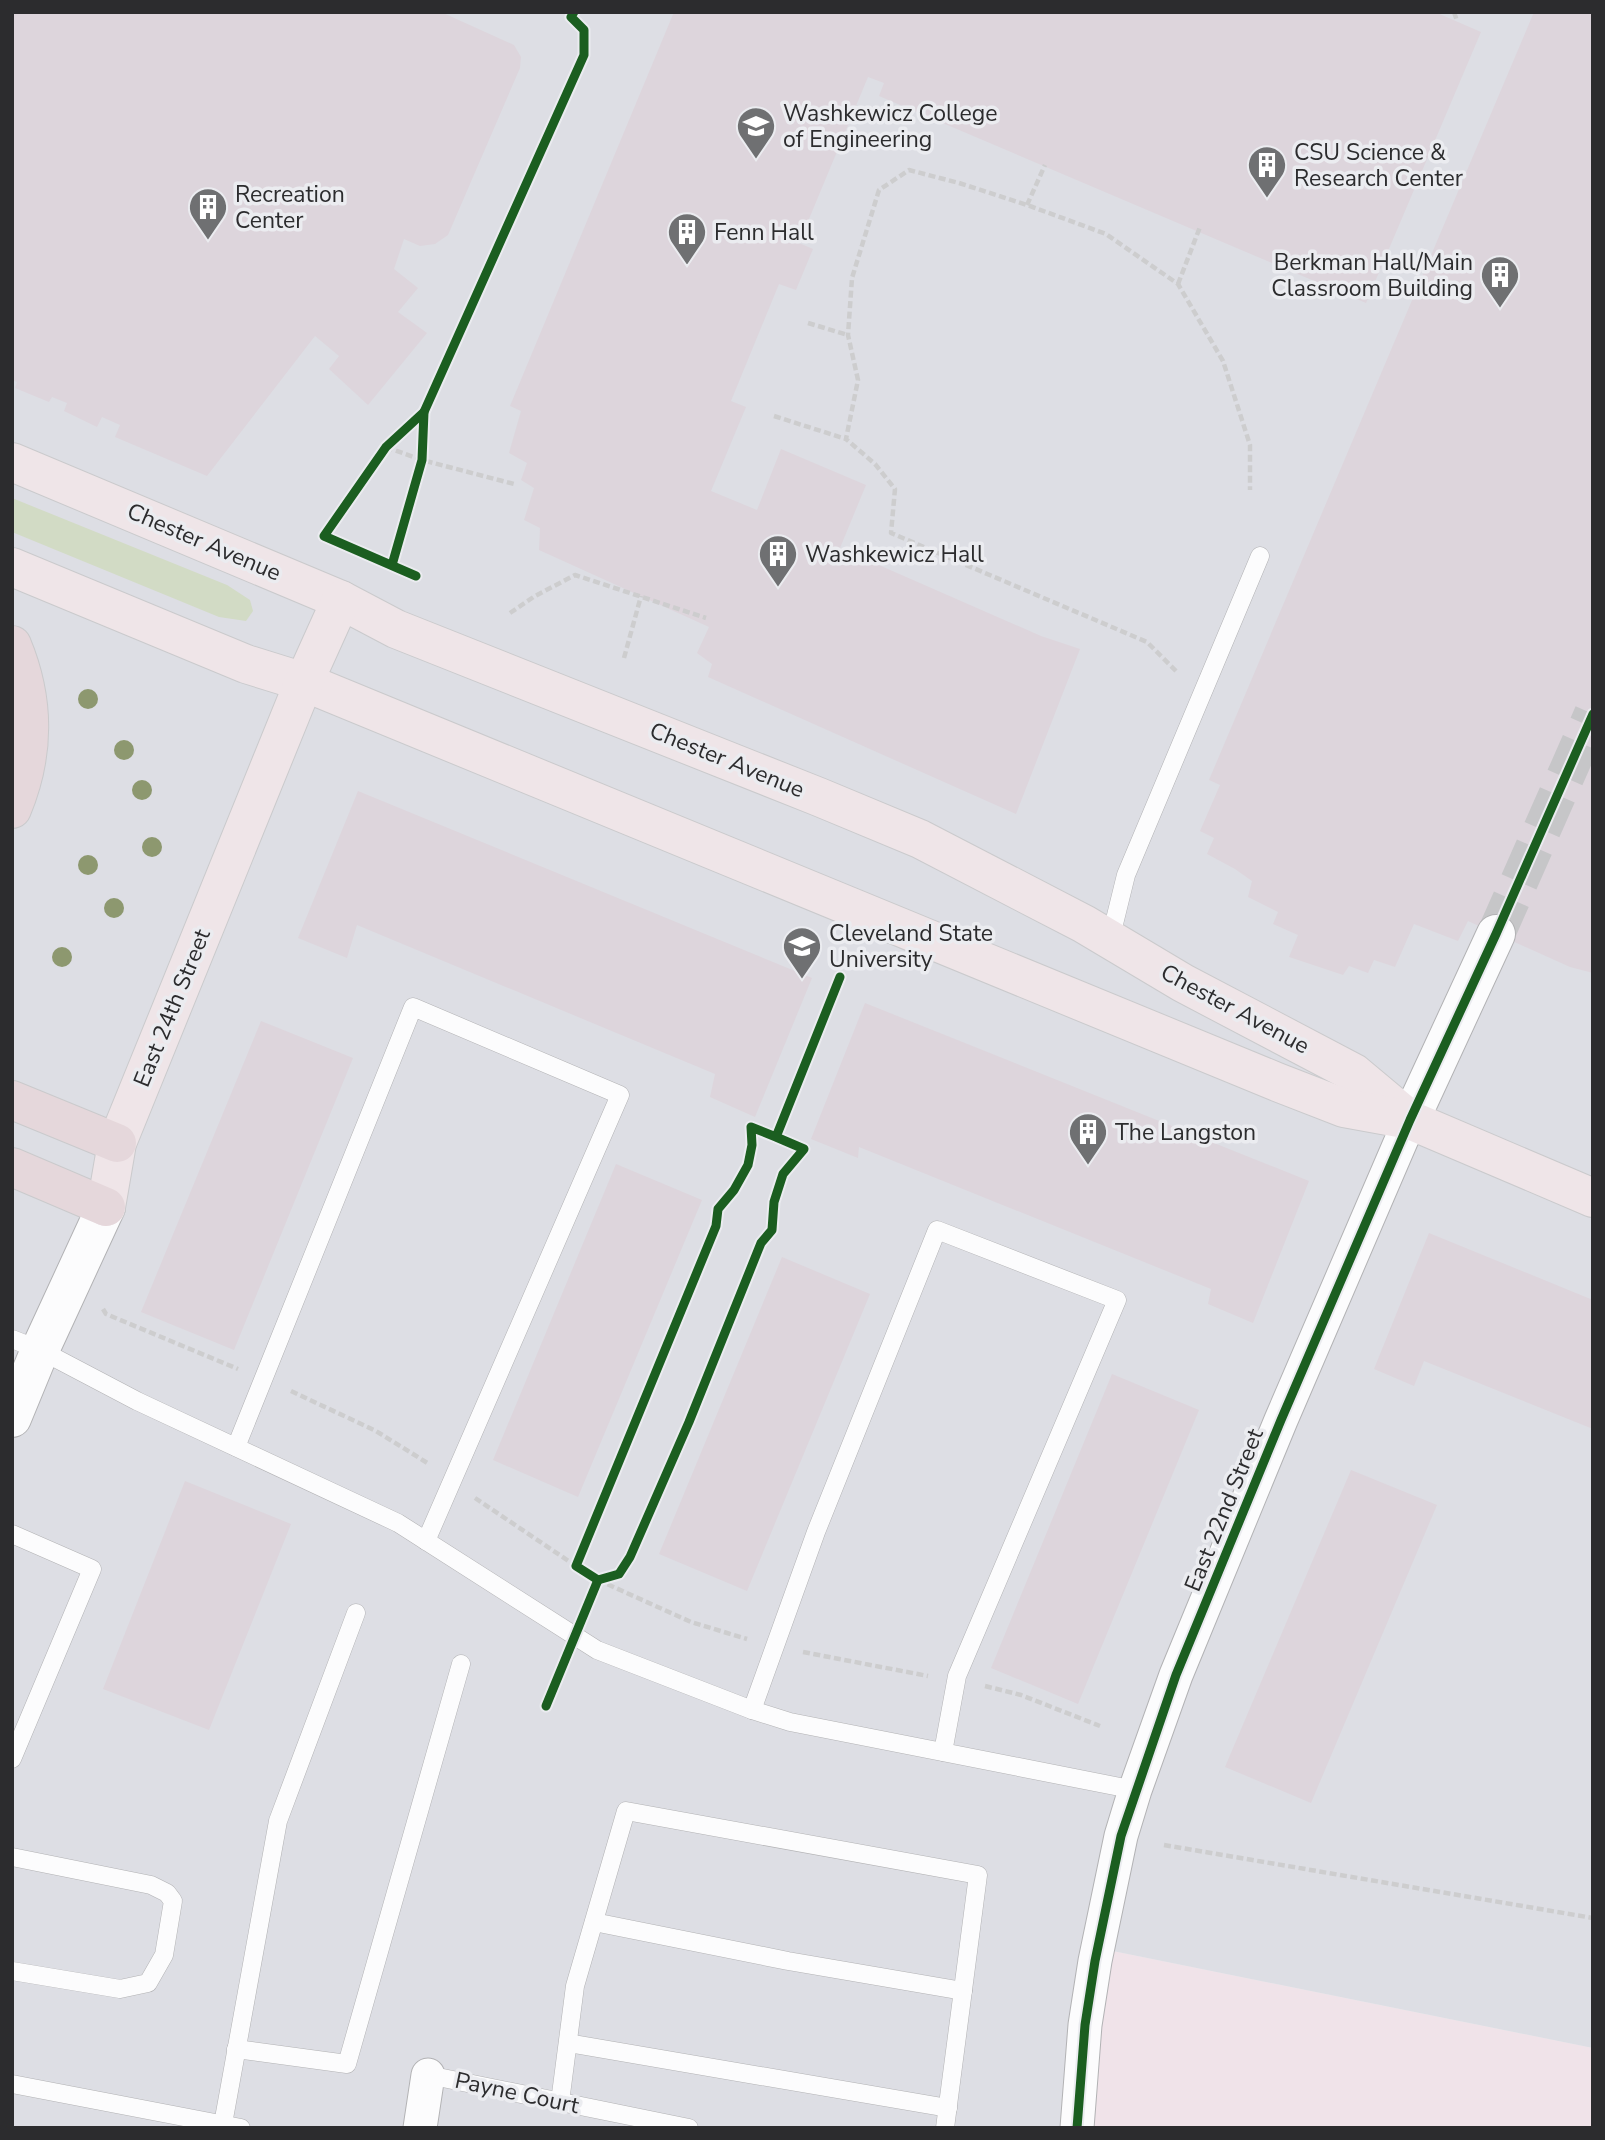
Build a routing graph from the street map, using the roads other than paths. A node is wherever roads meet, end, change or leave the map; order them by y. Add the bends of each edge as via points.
1 (12, 462) edge
2 (1260, 556) dead end
3 (12, 567) edge
4 (341, 600) junction
5 (12, 645) edge
6 (304, 682) junction
7 (12, 809) edge
8 (1496, 934) tunnel mouth
9 (1110, 940) junction
10 (12, 1100) edge
11 (1410, 1120) junction
12 (117, 1143) junction
13 (12, 1167) edge
14 (1593, 1198) edge
15 (106, 1207) junction
16 (26, 1345) edge
17 (12, 1418) edge
18 (236, 1447) junction
19 (12, 1534) edge
20 (426, 1541) junction
21 (356, 1613) dead end
22 (461, 1664) dead end
23 (752, 1710) junction
24 (943, 1752) junction
25 (12, 1759) edge
26 (1135, 1790) junction
27 (12, 1857) edge
28 (594, 1922) junction
29 (12, 1971) edge
30 (963, 1991) junction
31 (568, 2043) junction
32 (236, 2049) junction
33 (428, 2075) joint
34 (12, 2084) edge
35 (560, 2102) junction
36 (948, 2108) junction
37 (223, 2124) junction
38 (242, 2128) edge
39 (420, 2128) edge
40 (689, 2128) edge
41 (946, 2128) edge
42 (1077, 2128) edge

1 - 4 main road, Chester Avenue
2 - 9 lane via 1126,875
3 - 6 main road, Chester Avenue via 246,664
4 - 6 main road, East 24th Street
4 - 9 main road, Chester Avenue via 396,629 920,839
5 - 7 highway via 26,684 31,732
6 - 11 main road, Chester Avenue via 1277,1082 1344,1108
6 - 12 main road, East 24th Street
8 - 11 street, East 22nd Street
9 - 11 main road, Chester Avenue via 1354,1073
10 - 12 highway
11 - 14 main road, Chester Avenue
11 - 26 street, East 22nd Street via 1176,1675
12 - 15 main road, East 24th Street
13 - 15 highway
15 - 16 street, East 24th Street
16 - 17 street, East 24th Street
16 - 18 lane
18 - 20 lane via 398,1523
18 - 20 lane via 412,1007 620,1096
19 - 25 lane via 92,1569
20 - 23 lane via 597,1650
21 - 32 lane via 278,1821
22 - 32 lane via 347,2064
23 - 24 lane via 790,1722
23 - 24 lane via 816,1532 937,1230 1117,1300 956,1681
24 - 26 lane
26 - 42 street, East 22nd Street via 1095,1961
27 - 29 lane via 151,1885 173,1901 164,1955 148,1983 120,1989
28 - 30 lane
28 - 30 lane via 626,1811 978,1875
28 - 31 lane via 575,1986
30 - 36 lane
31 - 35 lane
31 - 36 lane
32 - 37 lane
33 - 35 lane, Payne Court
33 - 39 street
34 - 37 lane
35 - 40 lane, Payne Court
36 - 41 lane
37 - 38 lane

